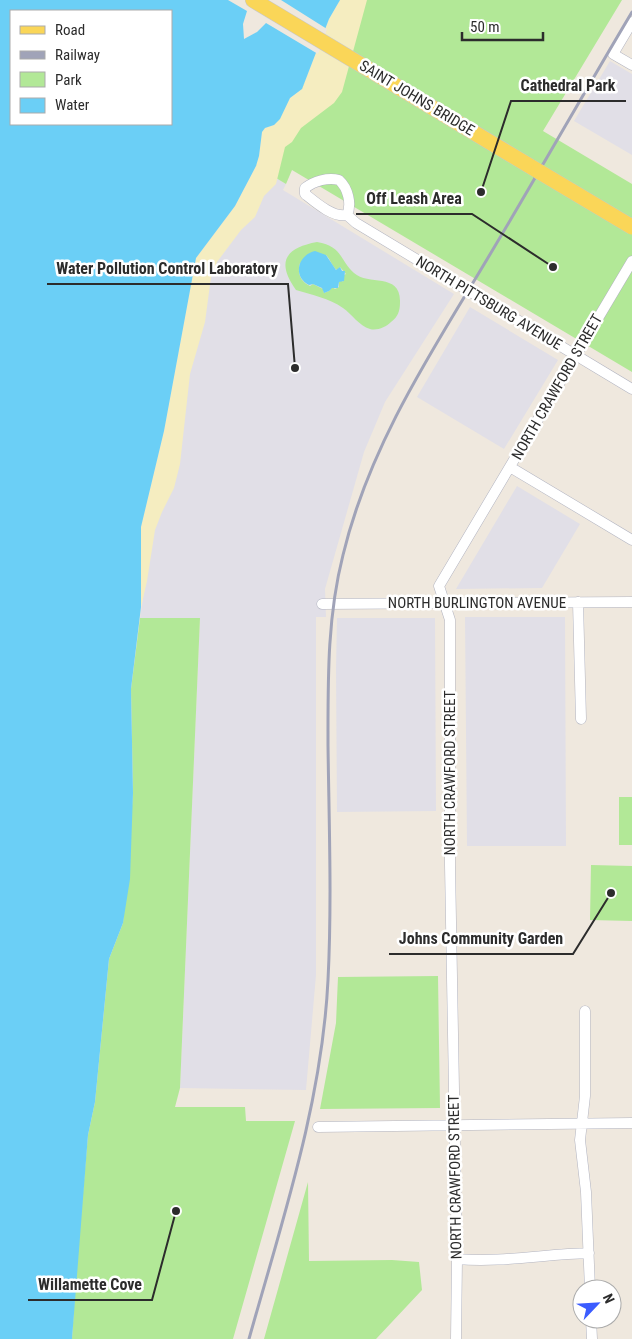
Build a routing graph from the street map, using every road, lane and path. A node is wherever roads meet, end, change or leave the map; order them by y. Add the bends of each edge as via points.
1 (253, 0) edge
2 (632, 22) edge
3 (632, 65) edge
4 (347, 215) junction
5 (632, 227) edge
6 (632, 261) edge
7 (576, 355) junction
8 (632, 389) edge
9 (510, 467) junction
10 (632, 540) edge
11 (578, 602) junction
12 (632, 602) edge
13 (444, 603) junction
14 (322, 604) dead end
15 (581, 719) dead end
16 (585, 1011) dead end
17 (632, 1122) edge
18 (582, 1123) junction
19 (454, 1125) junction
20 (318, 1127) dead end
21 (589, 1253) junction
22 (457, 1259) junction
23 (590, 1279) edge
24 (456, 1339) edge

1 - 5 main road, SAINT JOHNS BRIDGE, bridge
2 - 3 street via 613,54
4 - 4 street, NORTH PITTSBURG AVENUE via 350,206 339,180 325,179 305,188 305,194 314,201 335,214
4 - 7 street, NORTH PITTSBURG AVENUE
6 - 7 street, NORTH CRAWFORD STREET
7 - 8 street, NORTH PITTSBURG AVENUE
7 - 9 street, NORTH CRAWFORD STREET
9 - 10 street
9 - 13 street, NORTH CRAWFORD STREET via 439,586
11 - 12 street, NORTH BURLINGTON AVENUE
11 - 13 street, NORTH BURLINGTON AVENUE
11 - 15 street
13 - 14 street, NORTH BURLINGTON AVENUE
13 - 19 street, NORTH CRAWFORD STREET via 450,620
16 - 18 street
17 - 18 street
18 - 19 street
18 - 21 street via 580,1140
19 - 20 street
19 - 22 street, NORTH CRAWFORD STREET
21 - 22 street via 494,1261
21 - 23 street
22 - 24 street, NORTH CRAWFORD STREET

